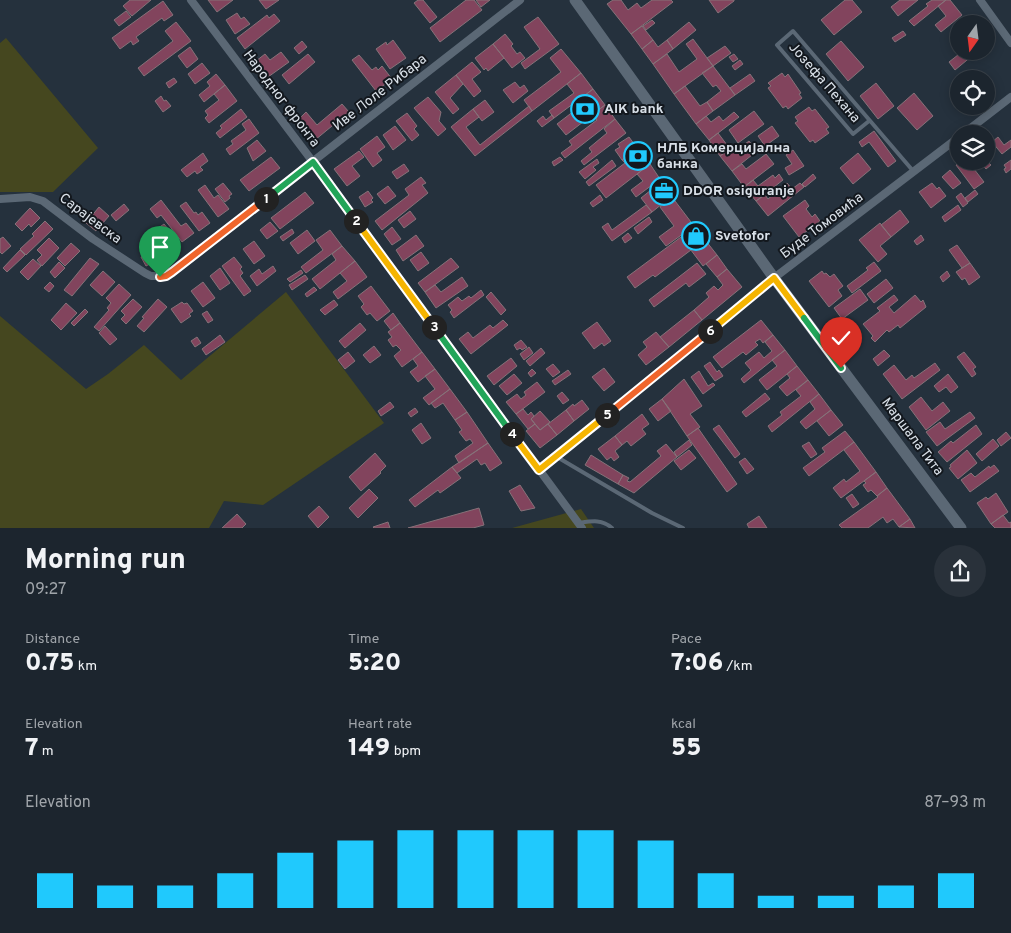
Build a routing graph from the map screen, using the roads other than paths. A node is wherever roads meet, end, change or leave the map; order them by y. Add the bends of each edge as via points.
1 (191, 0) edge
2 (520, 0) edge
3 (575, 0) edge
4 (980, 0) edge
5 (1011, 43) edge
6 (1011, 97) edge
7 (870, 120) junction
8 (975, 125) edge
9 (950, 144) edge
10 (313, 162) junction
11 (914, 172) junction
12 (0, 198) edge
13 (160, 277) joint
14 (774, 278) junction
15 (556, 456) junction
16 (539, 470) junction
17 (580, 526) edge
18 (612, 528) edge
19 (683, 528) edge
20 (961, 528) edge

1 - 10 street, Народног фронта
2 - 10 street, Иве Лоле Рибара
3 - 14 street, Маршала Тита
4 - 5 street
6 - 8 street
7 - 7 lane, Јозефа Пехана via 793,31 777,45 854,134
7 - 11 lane, Јозефа Пехана
9 - 11 street, Буде Томовића
10 - 13 street, Иве Лоле Рибара via 172,272
10 - 16 street, Народног фронта
11 - 14 street, Буде Томовића
12 - 13 street, Сарајевска via 30,197 43,201 144,273
14 - 15 street, Буде Томовића
14 - 20 street, Маршала Тита
15 - 16 street, Буде Томовића
15 - 19 lane
16 - 17 street, Народног фронта
17 - 18 lane via 596,520

